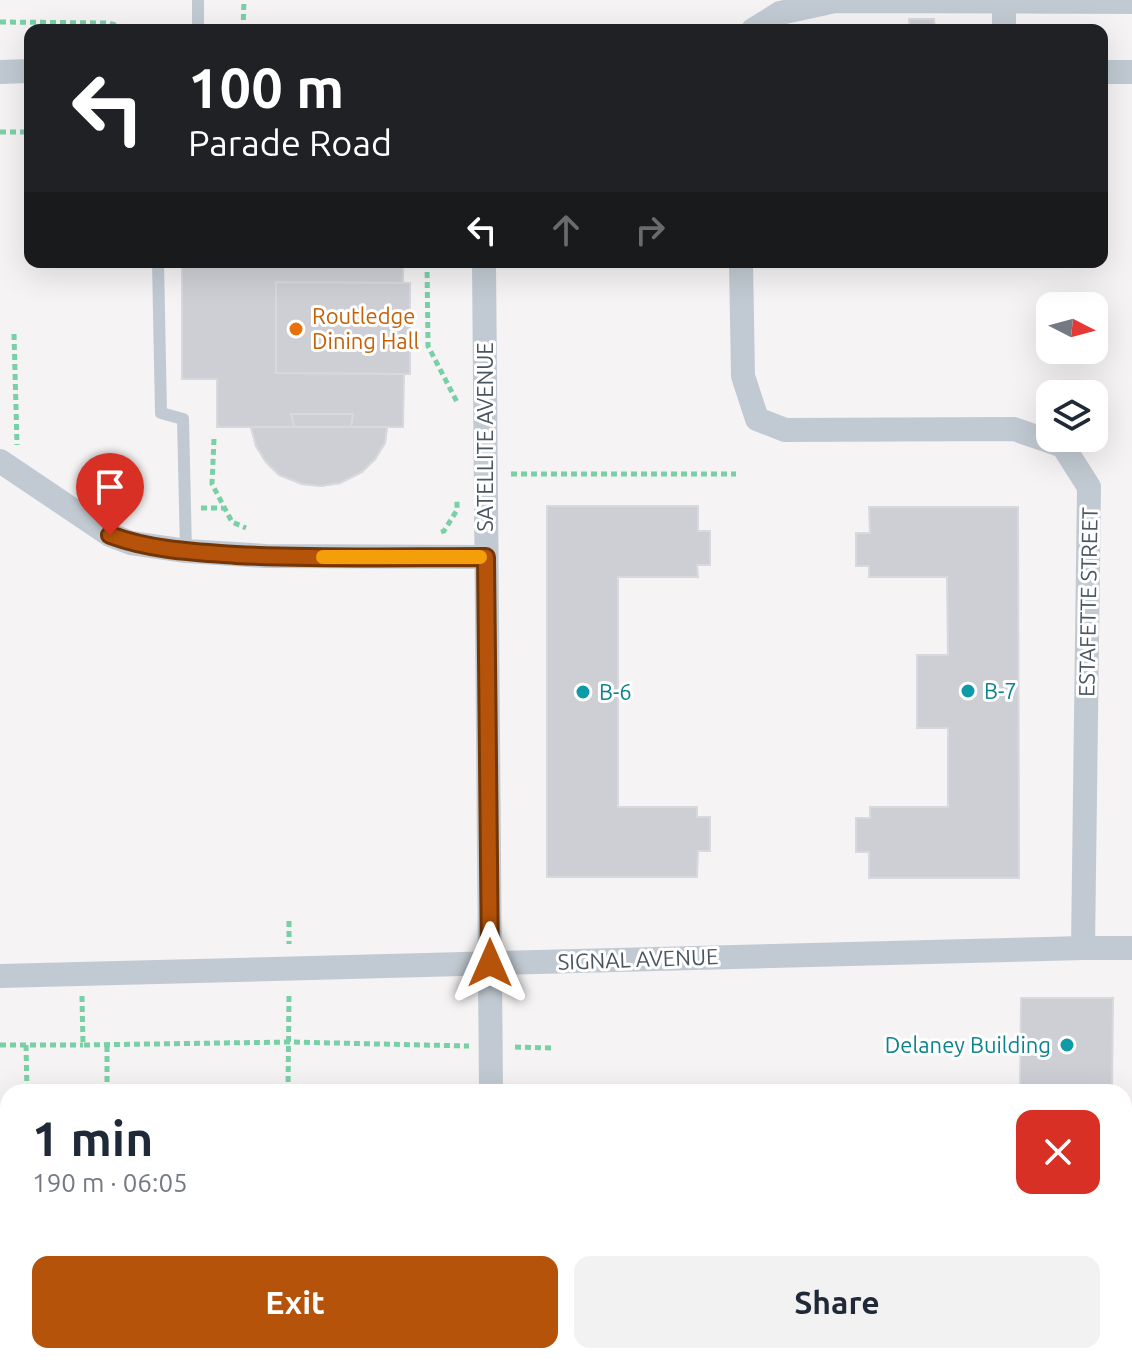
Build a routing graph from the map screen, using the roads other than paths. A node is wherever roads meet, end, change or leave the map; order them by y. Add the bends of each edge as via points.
1 (198, 0) edge
2 (1004, 0) edge
3 (1132, 2) edge
4 (198, 24) edge
5 (763, 24) edge
6 (1004, 24) edge
7 (24, 71) edge
8 (0, 72) edge
9 (1108, 72) edge
10 (1132, 72) edge
11 (158, 268) edge
12 (484, 268) edge
13 (741, 268) edge
14 (4, 453) edge
15 (186, 551) junction
16 (486, 557) junction
17 (1083, 948) junction
18 (1132, 948) edge
19 (490, 963) junction
20 (0, 976) edge
21 (491, 1084) edge

1 - 4 lane
2 - 3 street
2 - 5 street via 835,1 780,13
2 - 6 street
7 - 8 street
9 - 10 street
11 - 15 lane via 161,413 183,419
12 - 16 street, SATELLITE AVENUE
13 - 17 street, ESTAFETTE STREET via 743,376 757,419 785,430 1014,429 1063,446 1089,487
14 - 15 street via 110,535
15 - 16 street
16 - 19 street, SATELLITE AVENUE
17 - 18 street, SIGNAL AVENUE
17 - 19 street, SIGNAL AVENUE
19 - 20 street, SIGNAL AVENUE
19 - 21 street, SATELLITE AVENUE

